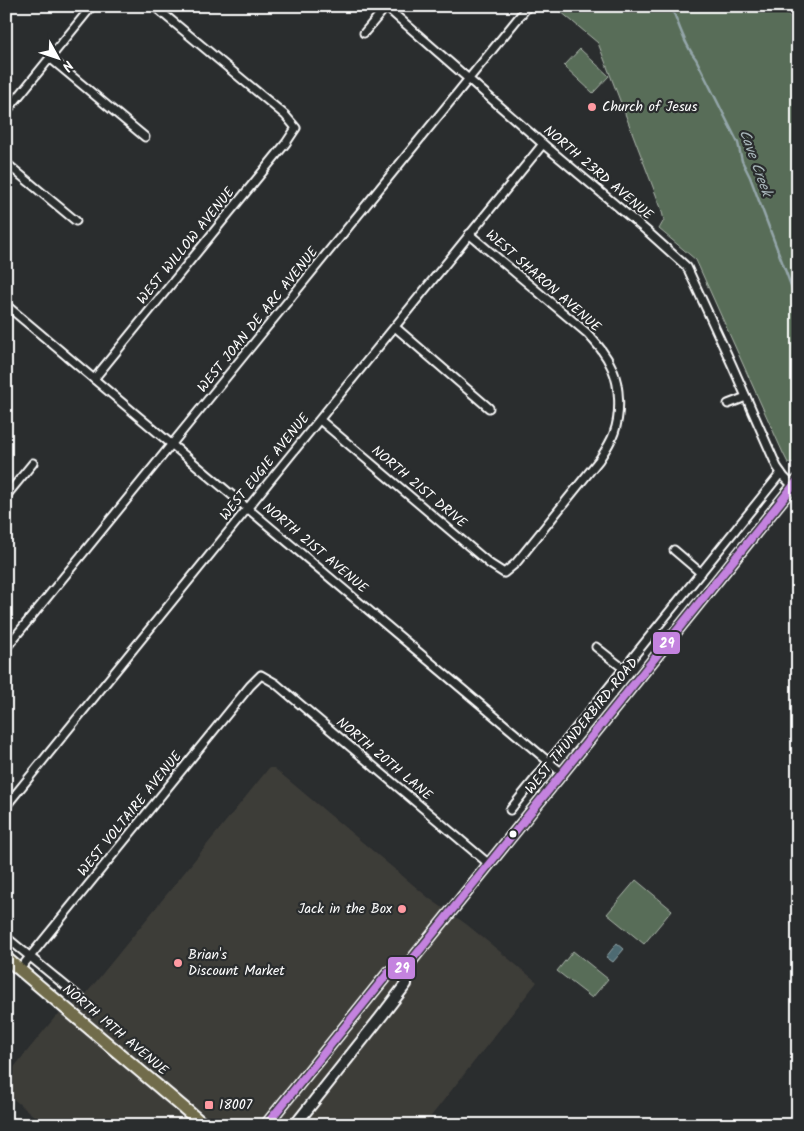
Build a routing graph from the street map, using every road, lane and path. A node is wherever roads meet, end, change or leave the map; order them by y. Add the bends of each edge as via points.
1 (92, 6) edge
2 (154, 6) edge
3 (528, 6) edge
4 (385, 7) edge
5 (364, 33) dead end
6 (50, 58) junction
7 (469, 79) junction
8 (6, 112) edge
9 (145, 137) dead end
10 (543, 144) junction
11 (6, 163) edge
12 (76, 221) dead end
13 (470, 234) junction
14 (6, 304) edge
15 (395, 327) junction
16 (94, 379) junction
17 (746, 397) junction
18 (728, 404) dead end
19 (489, 408) dead end
20 (320, 420) junction
21 (173, 444) junction
22 (33, 463) dead end
23 (781, 473) junction
24 (795, 483) edge
25 (6, 496) edge
26 (248, 508) junction
27 (674, 550) dead end
28 (504, 573) joint
29 (702, 573) junction
30 (596, 646) dead end
31 (6, 648) edge
32 (624, 669) junction
33 (261, 675) joint
34 (548, 762) junction
35 (562, 773) junction
36 (6, 806) edge
37 (510, 810) dead end
38 (488, 864) junction
39 (6, 937) edge
40 (6, 958) edge
41 (30, 958) junction
42 (407, 966) junction
43 (20, 969) junction
44 (84, 1001) dead end
45 (204, 1125) edge
46 (266, 1125) edge
47 (295, 1125) edge

1 - 6 street
2 - 16 street, WEST WILLOW AVENUE via 285,115 296,128
3 - 7 street, WEST JOAN DE ARC AVENUE
4 - 5 street
4 - 7 street, NORTH 23RD AVENUE
6 - 8 street
6 - 9 street
7 - 10 street, NORTH 23RD AVENUE
7 - 21 street, WEST JOAN DE ARC AVENUE
10 - 13 street, WEST EUGIE AVENUE
10 - 17 street, NORTH 23RD AVENUE via 687,267
11 - 12 street
13 - 15 street, WEST EUGIE AVENUE
13 - 28 street, WEST SHARON AVENUE via 598,345 613,369 619,397 614,432 599,460 516,563
14 - 16 street, NORTH 21ST AVENUE
15 - 19 street
15 - 20 street, WEST EUGIE AVENUE
16 - 21 street, NORTH 21ST AVENUE
17 - 18 street
17 - 23 street, NORTH 23RD AVENUE
20 - 26 street, WEST EUGIE AVENUE
20 - 28 street, NORTH 21ST DRIVE
21 - 26 street, NORTH 21ST AVENUE
21 - 31 street, WEST JOAN DE ARC AVENUE
22 - 25 street
23 - 24 street, NORTH 23RD AVENUE
23 - 29 street, WEST THUNDERBIRD ROAD
24 - 35 main road, WEST THUNDERBIRD ROAD
26 - 34 street, NORTH 21ST AVENUE
26 - 36 street, WEST EUGIE AVENUE
27 - 29 street
29 - 32 street, WEST THUNDERBIRD ROAD
30 - 32 street, WEST THUNDERBIRD ROAD
32 - 34 street, WEST THUNDERBIRD ROAD
33 - 38 street, NORTH 20TH LANE via 275,682
33 - 41 street, WEST VOLTAIRE AVENUE
34 - 35 street, NORTH 21ST AVENUE
34 - 37 street, WEST THUNDERBIRD ROAD
35 - 38 main road, WEST THUNDERBIRD ROAD
38 - 42 main road, WEST THUNDERBIRD ROAD
39 - 41 street, NORTH 19TH AVENUE
40 - 43 main road, NORTH 19TH AVENUE
41 - 43 street, WEST VOLTAIRE AVENUE
41 - 44 street, NORTH 19TH AVENUE
42 - 46 main road, WEST THUNDERBIRD ROAD via 388,972
42 - 47 main road, WEST THUNDERBIRD ROAD via 406,984
43 - 45 main road, NORTH 19TH AVENUE

